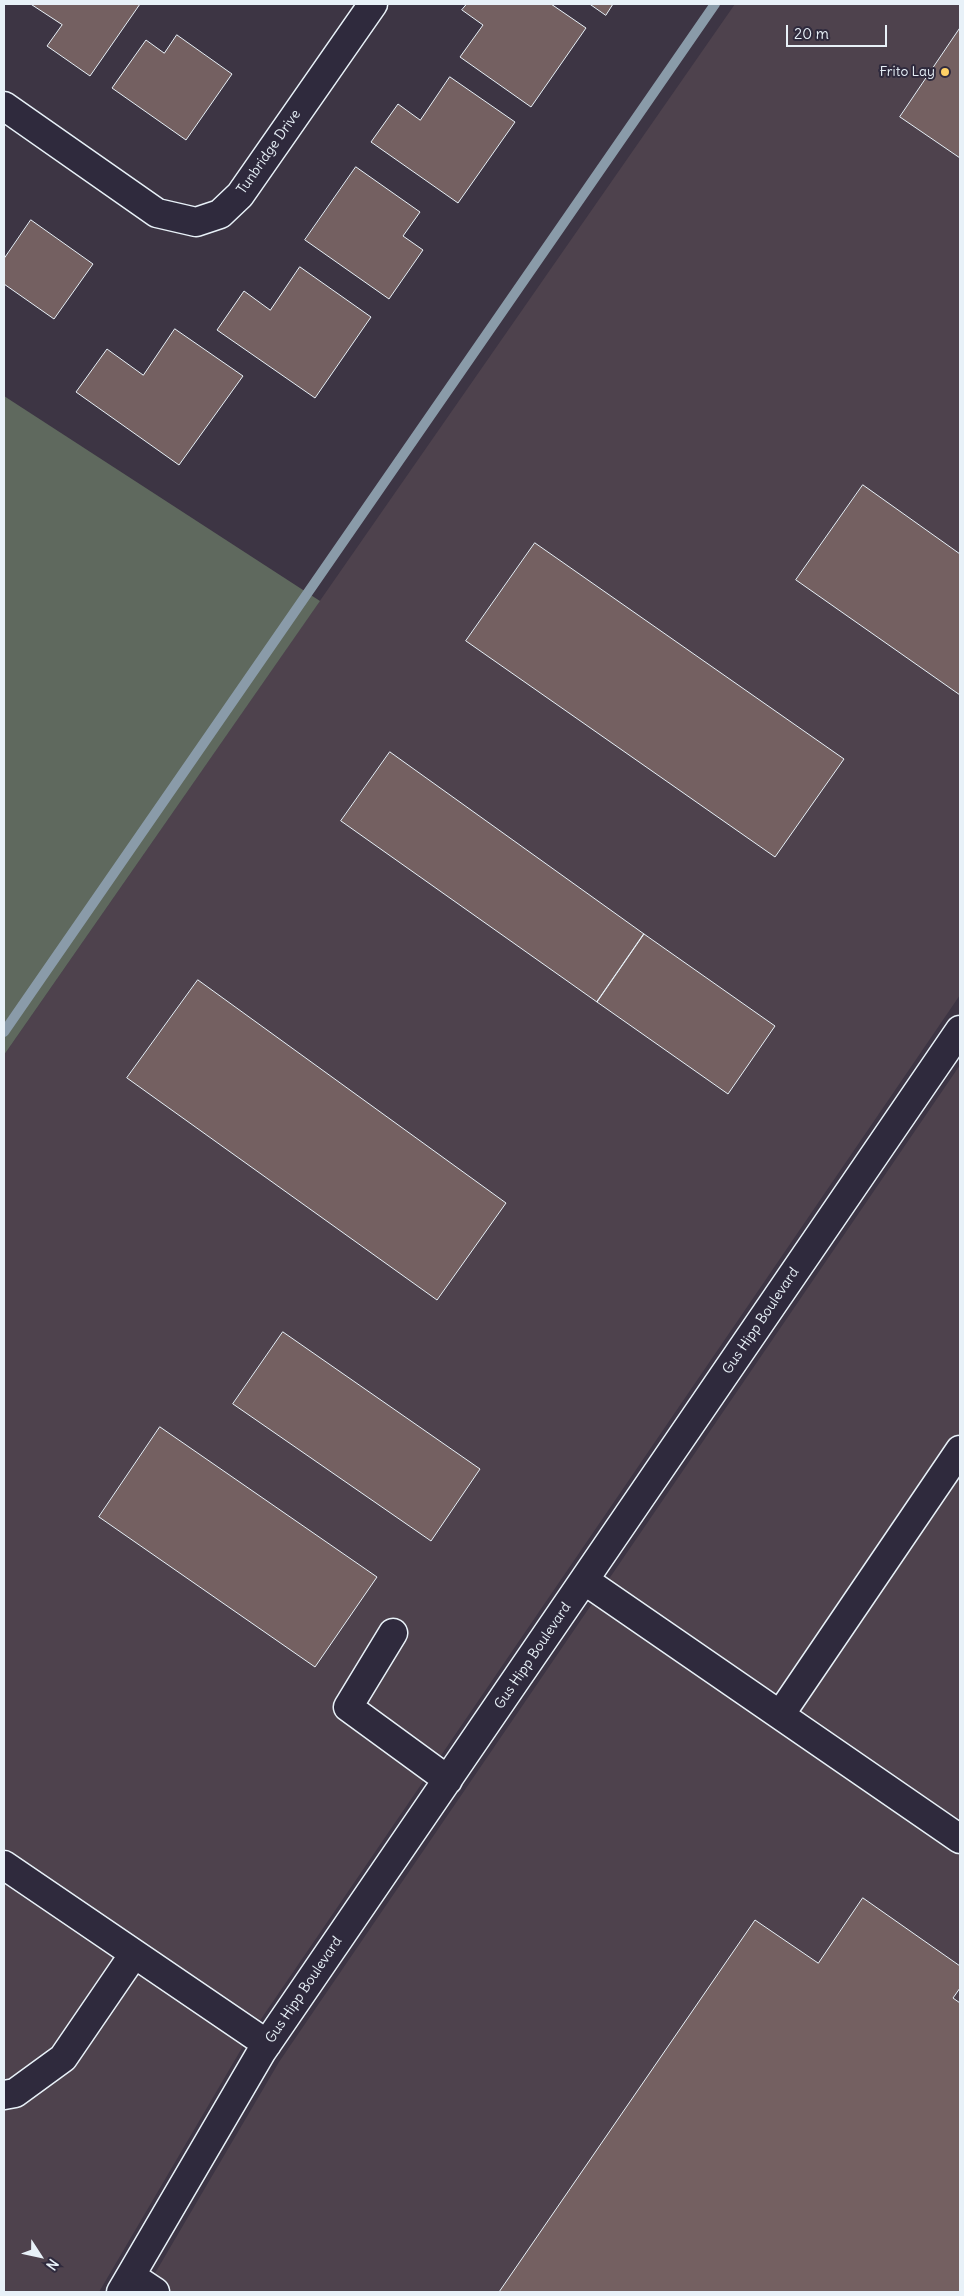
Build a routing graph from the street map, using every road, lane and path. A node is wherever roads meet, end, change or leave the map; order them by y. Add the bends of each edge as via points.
1 (373, 4) edge
2 (4, 106) edge
3 (960, 1030) edge
4 (960, 1450) edge
5 (584, 1580) junction
6 (393, 1633) dead end
7 (780, 1715) junction
8 (448, 1780) junction
9 (960, 1839) edge
10 (4, 1865) edge
11 (134, 1954) junction
12 (267, 2044) junction
13 (4, 2095) edge
14 (126, 2284) edge
15 (155, 2292) edge

1 - 2 street, Tunbridge Drive via 240,194 220,214 196,222 157,213
3 - 5 street, Gus Hipp Boulevard
4 - 7 street
5 - 7 street
5 - 8 street, Gus Hipp Boulevard
6 - 8 street via 348,1707
7 - 9 street
8 - 12 street, Gus Hipp Boulevard
10 - 11 street
11 - 12 street
11 - 13 street via 63,2058 15,2093
12 - 14 street, Gus Hipp Boulevard
14 - 15 street

